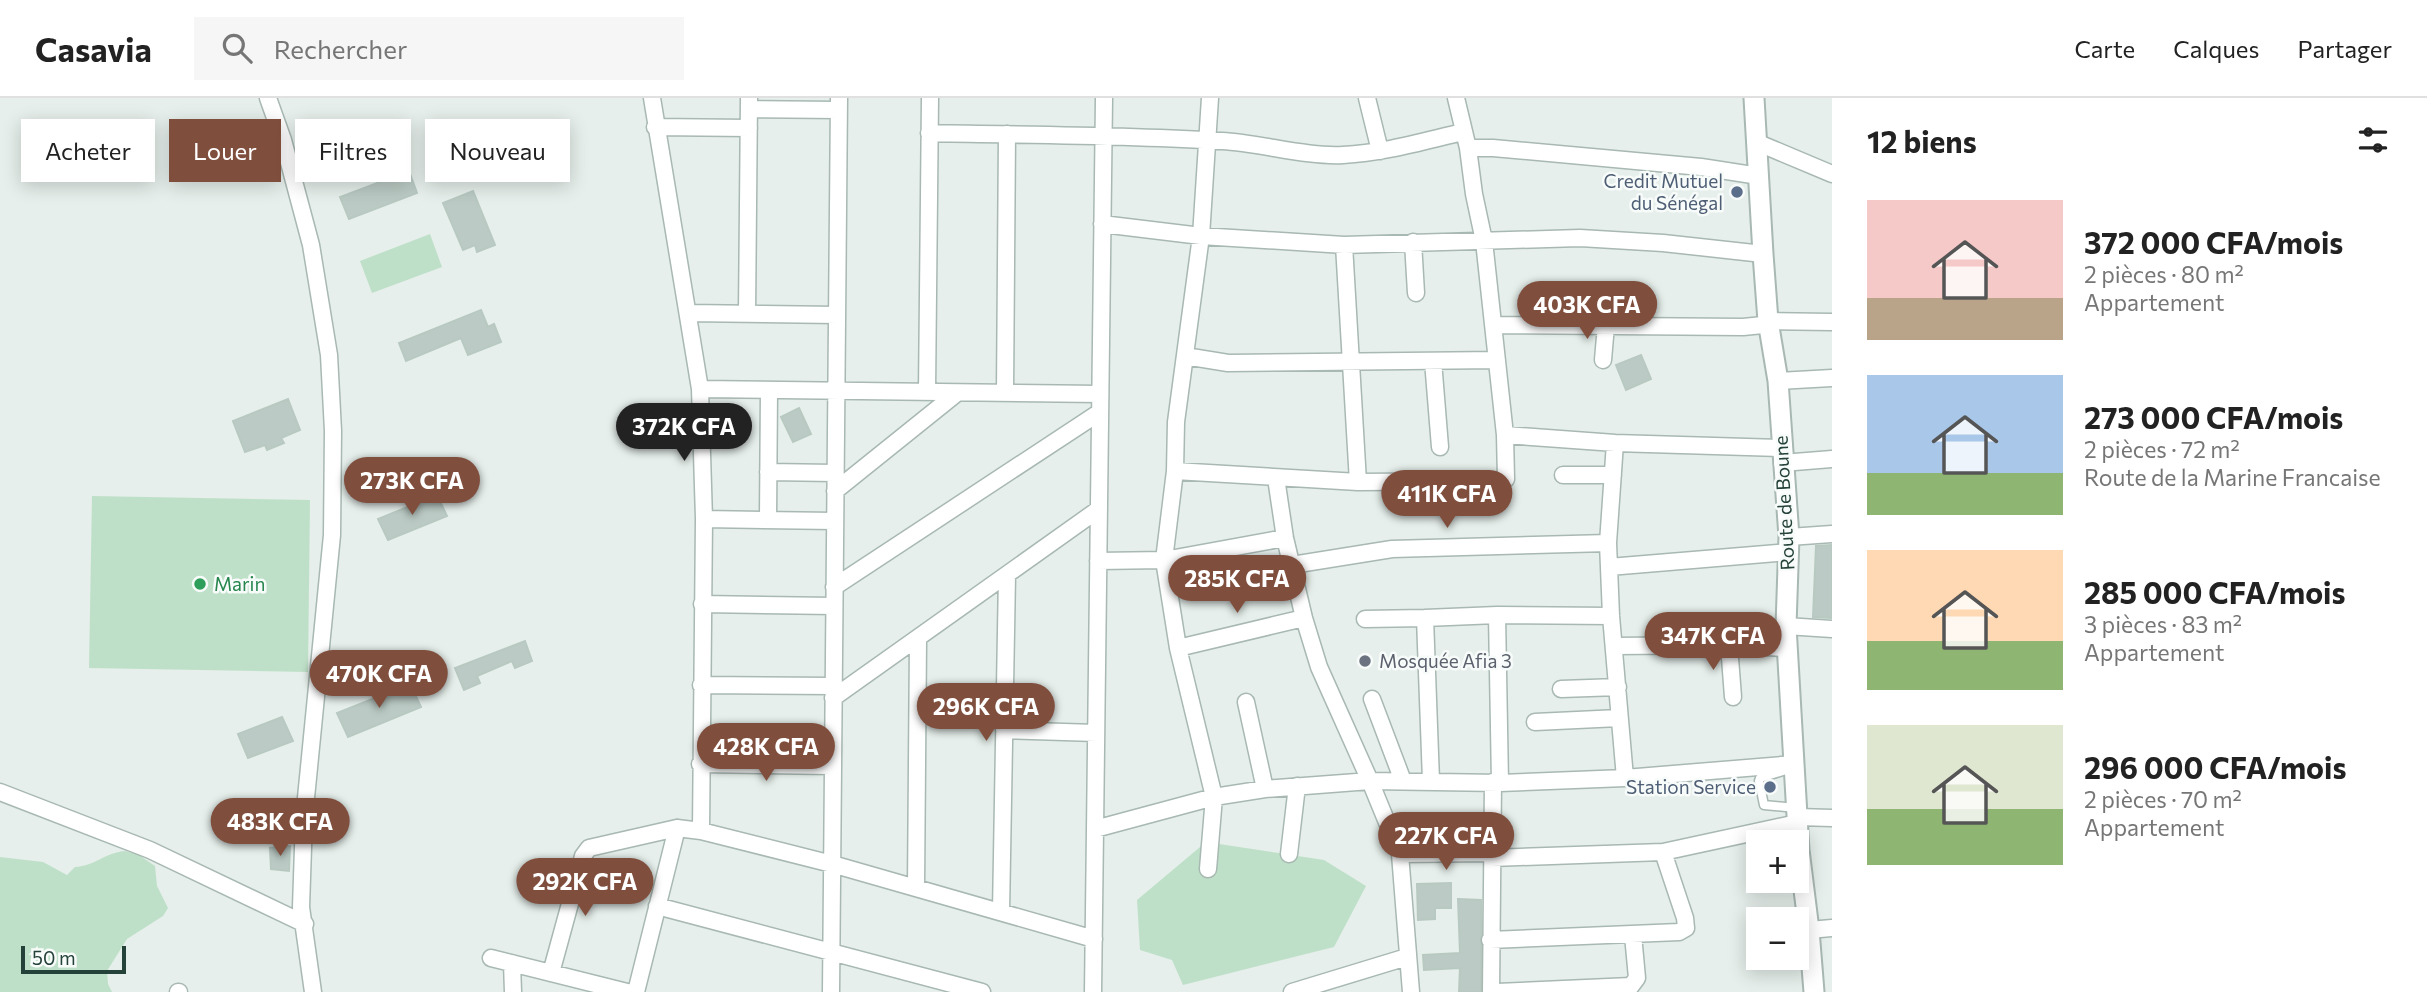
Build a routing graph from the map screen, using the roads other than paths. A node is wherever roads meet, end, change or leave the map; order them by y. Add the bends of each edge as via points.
1 (268, 98) edge
2 (652, 98) edge
3 (930, 98) edge
4 (1104, 98) edge
5 (1210, 98) edge
6 (1367, 98) edge
7 (1456, 98) edge
8 (1754, 98) edge
9 (749, 104) edge
10 (839, 104) edge
11 (655, 127) junction
12 (749, 128) junction
13 (929, 133) junction
14 (1007, 134) junction
15 (1103, 136) junction
16 (1207, 140) junction
17 (1466, 140) junction
18 (1756, 142) junction
19 (1380, 150) junction
20 (1832, 174) edge
21 (1759, 176) junction
22 (1102, 224) junction
23 (1201, 236) junction
24 (1484, 241) junction
25 (1413, 242) junction
26 (1344, 245) junction
27 (1763, 254) junction
28 (1416, 293) dead end
29 (688, 313) junction
30 (747, 314) junction
31 (837, 315) junction
32 (1768, 321) junction
33 (1832, 322) edge
34 (1493, 325) junction
35 (1606, 325) junction
36 (1185, 356) junction
37 (1497, 360) junction
38 (1604, 360) dead end
39 (1433, 361) junction
40 (1352, 362) junction
41 (1832, 378) edge
42 (1778, 381) junction
43 (700, 389) junction
44 (769, 390) junction
45 (836, 391) junction
46 (927, 392) junction
47 (957, 393) junction
48 (1005, 393) junction
49 (1100, 394) junction
50 (1100, 412) junction
51 (1505, 435) junction
52 (1615, 443) junction
53 (1440, 447) dead end
54 (1782, 456) junction
55 (1832, 459) edge
56 (1175, 471) junction
57 (768, 472) junction
58 (835, 473) junction
59 (1563, 475) dead end
60 (1613, 475) junction
61 (1276, 478) junction
62 (1358, 482) junction
63 (835, 491) junction
64 (1099, 509) junction
65 (704, 519) junction
66 (768, 520) junction
67 (835, 521) junction
68 (1832, 534) edge
69 (1285, 538) junction
70 (1608, 543) junction
71 (1789, 545) junction
72 (1164, 560) junction
73 (1098, 561) junction
74 (1292, 565) junction
75 (1609, 567) junction
76 (1007, 575) junction
77 (834, 587) junction
78 (702, 604) junction
79 (834, 606) junction
80 (1497, 615) junction
81 (1611, 616) junction
82 (1304, 618) junction
83 (1425, 618) junction
84 (1364, 619) dead end
85 (1786, 626) junction
86 (1832, 629) edge
87 (918, 640) junction
88 (1729, 645) junction
89 (1614, 646) junction
90 (1178, 648) junction
91 (1787, 648) junction
92 (701, 684) junction
93 (1618, 687) junction
94 (1560, 689) dead end
95 (833, 692) junction
96 (1733, 697) dead end
97 (1372, 699) dead end
98 (1246, 702) dead end
99 (1619, 718) junction
100 (1535, 722) dead end
101 (1004, 730) junction
102 (1096, 733) junction
103 (700, 764) junction
104 (833, 766) junction
105 (1794, 766) junction
106 (1625, 778) junction
107 (1370, 781) junction
108 (1403, 781) junction
109 (1431, 781) junction
110 (1496, 782) junction
111 (1297, 786) junction
112 (1265, 789) junction
113 (1, 793) edge
114 (1214, 797) junction
115 (0, 810) edge
116 (1797, 816) junction
117 (1832, 818) edge
118 (677, 828) junction
119 (1095, 829) junction
120 (702, 831) junction
121 (1663, 852) junction
122 (1289, 854) dead end
123 (1400, 854) junction
124 (1492, 855) junction
125 (832, 864) junction
126 (1208, 869) dead end
127 (916, 888) junction
128 (657, 906) junction
129 (1805, 907) edge
130 (1001, 912) junction
131 (305, 924) junction
132 (1832, 928) edge
133 (1809, 930) joint
134 (1633, 935) junction
135 (1094, 939) junction
136 (1490, 940) junction
137 (831, 951) junction
138 (1407, 957) junction
139 (491, 958) dead end
140 (512, 963) junction
141 (551, 973) junction
142 (587, 987) edge
143 (313, 992) edge
144 (513, 992) edge
145 (627, 992) edge
146 (636, 992) edge
147 (831, 992) edge
148 (982, 992) edge
149 (1093, 992) edge
150 (1292, 992) edge
151 (1411, 992) edge
152 (1491, 992) edge
153 (1497, 992) edge
154 (1814, 992) edge

1 - 131 street via 311,245 331,393 332,535 304,818 301,908
2 - 11 street
3 - 13 street
4 - 15 street
5 - 16 street
6 - 19 street
7 - 17 street
8 - 18 street, Route de Boune
9 - 10 street
9 - 12 street
10 - 31 street
11 - 12 street
11 - 29 street
12 - 30 street
13 - 14 street
13 - 46 street
14 - 15 street
14 - 48 street
15 - 16 street
15 - 22 street
16 - 19 street via 1341,155
16 - 23 street
17 - 19 street
17 - 21 street via 1493,148
17 - 24 street
18 - 20 street
18 - 21 street, Route de Boune
21 - 27 street, Route de Boune
22 - 23 street
22 - 49 street
23 - 26 street
23 - 36 street
24 - 25 street
24 - 27 street via 1580,238
24 - 34 street
25 - 26 street
25 - 28 street
26 - 40 street
27 - 32 street, Route de Boune
29 - 30 street
29 - 43 street
30 - 31 street
31 - 45 street
32 - 33 street
32 - 35 street via 1743,327
32 - 42 street, Route de Boune
34 - 35 street
34 - 37 street
35 - 38 street
36 - 40 street via 1228,363
36 - 56 street
37 - 39 street
37 - 51 street
39 - 40 street
39 - 53 street
40 - 62 street
41 - 42 street
42 - 54 street, Route de Boune
43 - 44 street
43 - 65 street
44 - 45 street
44 - 57 street
45 - 46 street
45 - 58 street
46 - 47 street
47 - 48 street
47 - 63 street
48 - 49 street
49 - 50 street
50 - 64 street
50 - 77 street
51 - 52 street
51 - 62 street via 1508,476 1503,481
52 - 54 street
52 - 60 street
54 - 55 street
54 - 71 street, Route de Boune
56 - 61 street
56 - 72 street
57 - 58 street
57 - 66 street
58 - 63 street
59 - 60 street
60 - 70 street
61 - 62 street
61 - 69 street
63 - 67 street
64 - 73 street
64 - 76 street
65 - 66 street
65 - 78 street
66 - 67 street
67 - 77 street
68 - 71 street
69 - 72 street
69 - 74 street
70 - 74 street via 1392,549
70 - 75 street
71 - 75 street
71 - 85 street, Route de Boune
72 - 73 street
72 - 90 street
73 - 102 street
74 - 82 street
75 - 81 street
76 - 87 street
76 - 101 street
77 - 79 street
78 - 79 street
78 - 92 street
79 - 95 street
80 - 81 street
80 - 83 street
80 - 110 street
81 - 89 street
82 - 90 street
82 - 107 street via 1326,685
83 - 84 street
83 - 109 street
85 - 86 street
85 - 91 street, Route de Boune
87 - 95 street
87 - 127 street
88 - 89 street
88 - 91 street
88 - 96 street
89 - 93 street
90 - 114 street
91 - 105 street, Route de Boune
92 - 95 street
92 - 103 street
93 - 94 street
93 - 99 street
95 - 104 street
97 - 108 street
98 - 112 street
99 - 100 street
99 - 106 street
101 - 102 street
101 - 130 street
102 - 119 street
103 - 104 street
103 - 120 street
104 - 125 street
105 - 106 street
105 - 116 street, Route de Boune
105 - 116 lane via 1759,781 1764,805
106 - 110 street
107 - 108 street
107 - 111 street
107 - 123 street
108 - 109 street
109 - 110 street
110 - 124 street
111 - 112 street
111 - 122 street
112 - 114 street
113 - 115 street
113 - 131 street via 150,850
114 - 119 street
114 - 126 street
116 - 117 street
116 - 121 street
116 - 129 street, Route de Boune
118 - 120 street
118 - 128 street
118 - 141 street via 589,848
119 - 135 street
120 - 125 street
121 - 124 street
121 - 134 street via 1686,928
123 - 124 street
123 - 138 street
124 - 136 street
125 - 127 street
125 - 137 street
127 - 130 street
128 - 137 street
128 - 146 street
130 - 135 street
131 - 143 street
132 - 133 street
133 - 154 street, Route de Boune
134 - 136 street
134 - 153 street via 1637,978 1631,986
135 - 149 street
136 - 152 street
137 - 147 street
137 - 148 street
138 - 150 street
138 - 151 street
139 - 140 street
140 - 141 street
140 - 144 street
141 - 142 street
142 - 145 street

